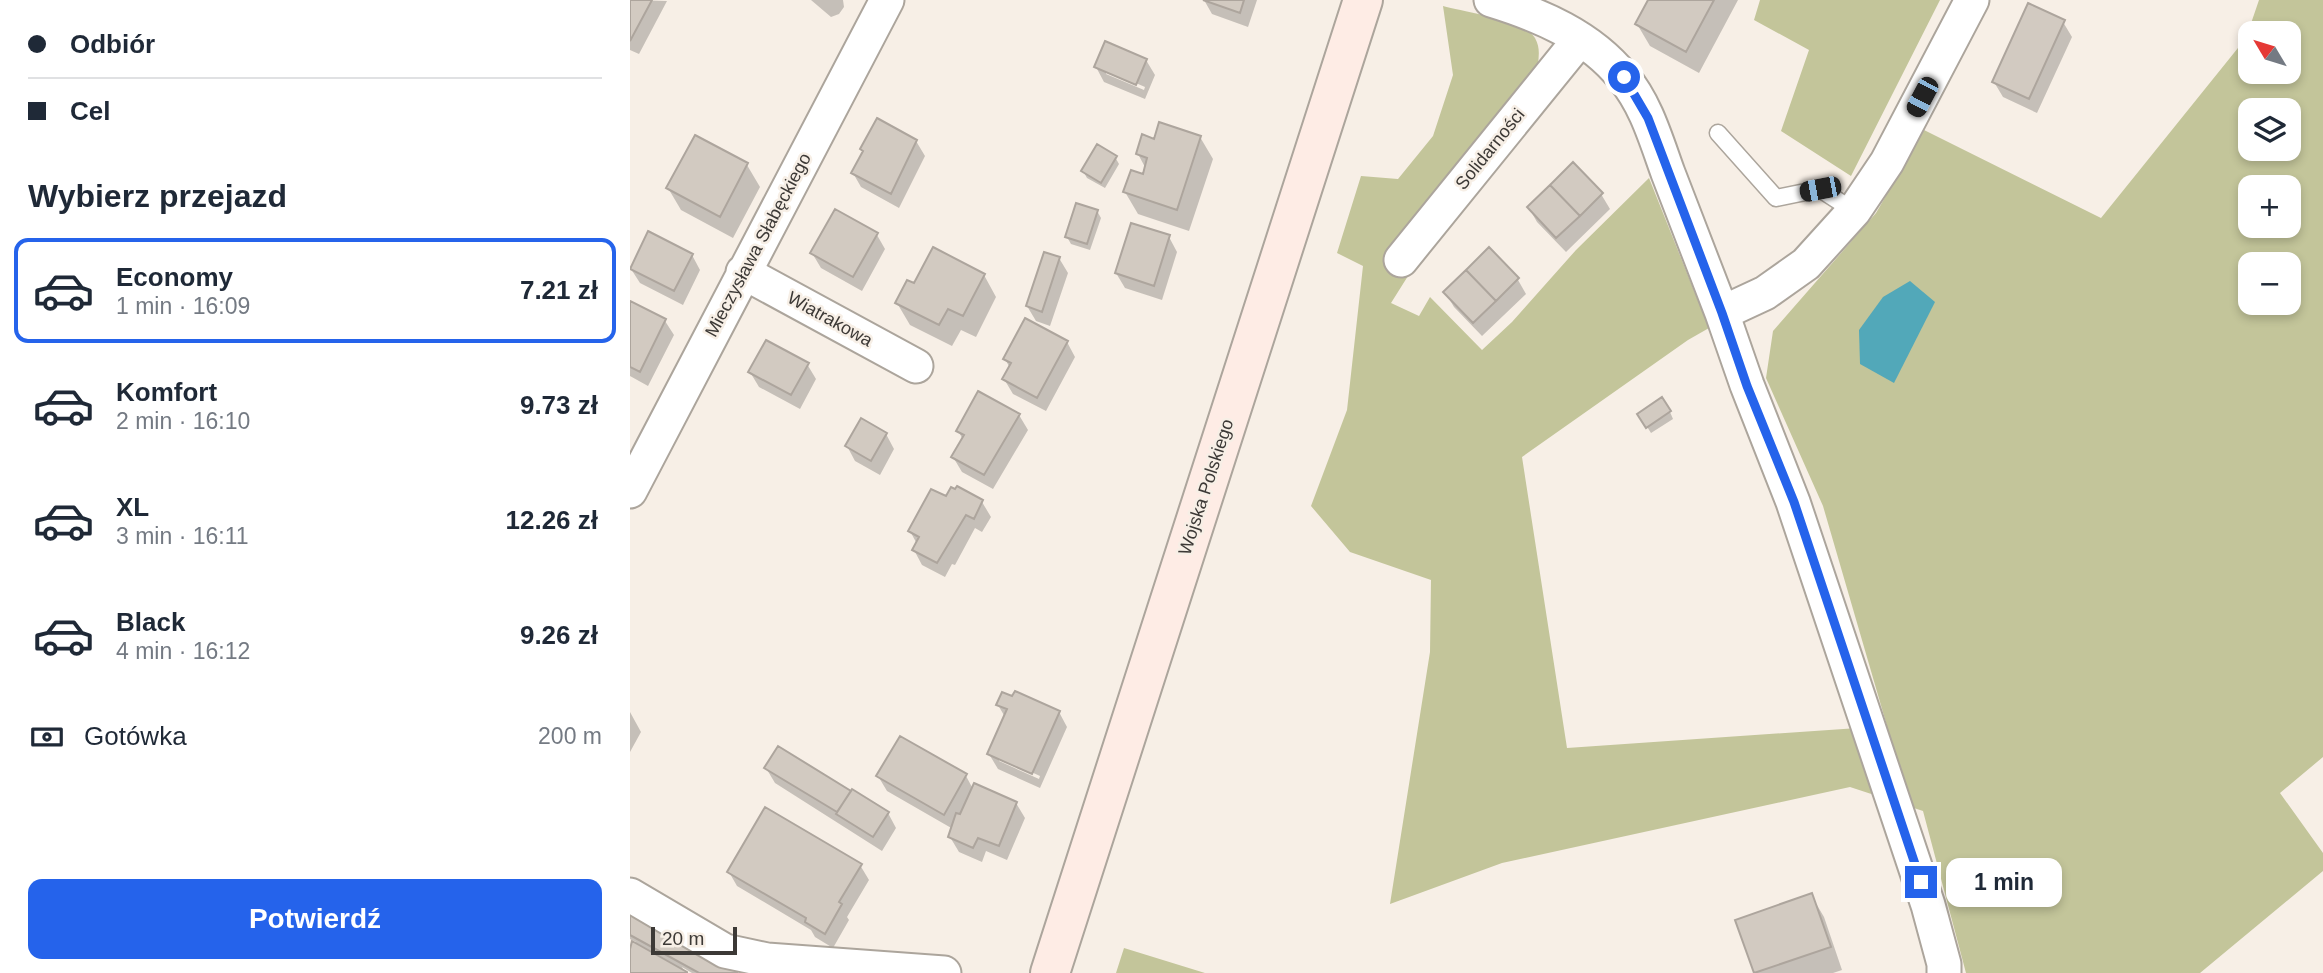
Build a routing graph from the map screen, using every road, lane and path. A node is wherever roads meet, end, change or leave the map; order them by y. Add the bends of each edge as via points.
1 (887, 0) edge
2 (1363, 0) edge
3 (1491, 0) edge
4 (1972, 0) edge
5 (1580, 38) junction
6 (1718, 133) dead end
7 (1854, 211) junction
8 (1401, 260) dead end
9 (743, 272) junction
10 (1722, 313) junction
11 (916, 366) dead end
12 (630, 491) edge
13 (630, 895) edge
14 (944, 973) edge
15 (1050, 973) edge
16 (1944, 973) edge

1 - 9 street, Mieczysława Słabęckiego
2 - 15 street, Wojska Polskiego
3 - 5 street via 1555,23
4 - 7 street via 1887,162
5 - 8 street, Solidarności
5 - 10 street via 1624,77 1648,118
6 - 7 lane via 1776,198 1820,189
7 - 10 street via 1806,264 1765,293
9 - 11 street, Wiatrakowa
9 - 12 street, Mieczysława Słabęckiego
10 - 16 street via 1794,502 1928,905
13 - 14 street via 725,951 767,960

